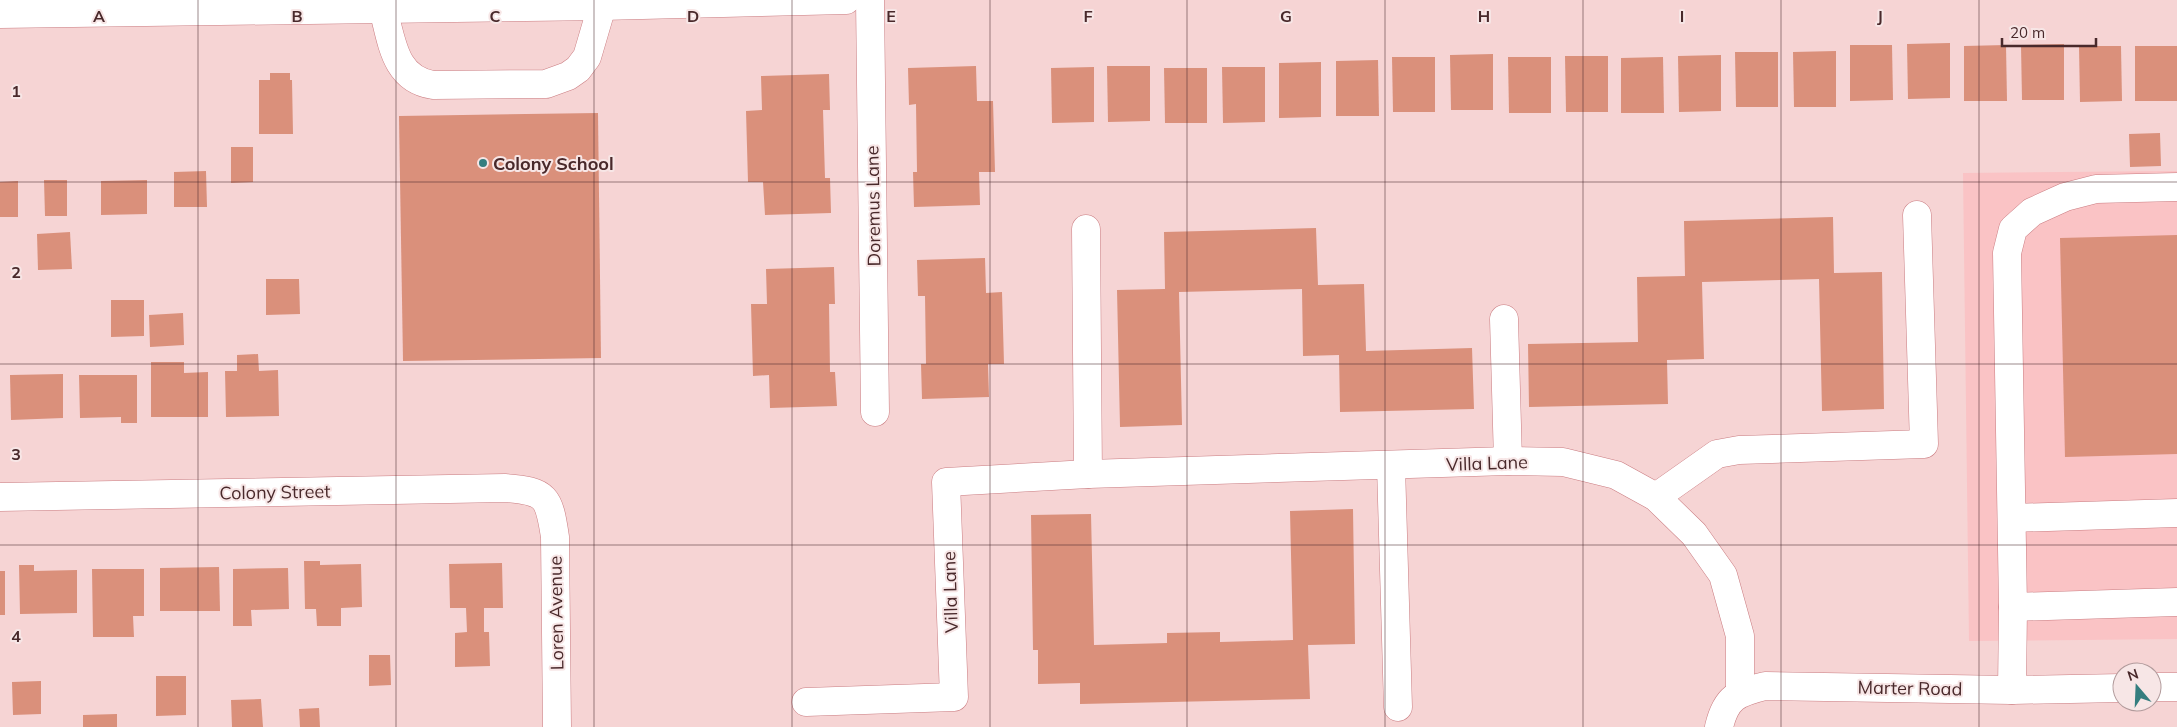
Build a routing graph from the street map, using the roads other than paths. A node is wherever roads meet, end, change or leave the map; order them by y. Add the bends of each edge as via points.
1 (846, 0) edge
2 (870, 0) edge
3 (602, 6) junction
4 (383, 9) junction
5 (0, 14) edge
6 (2177, 188) edge
7 (1917, 215) dead end
8 (1086, 229) dead end
9 (1504, 319) dead end
10 (875, 412) dead end
11 (1508, 461) junction
12 (1391, 466) junction
13 (1088, 474) junction
14 (0, 497) edge
15 (1656, 497) junction
16 (546, 501) joint
17 (2177, 513) edge
18 (2012, 518) junction
19 (2177, 602) edge
20 (2012, 607) junction
21 (2162, 687) edge
22 (2177, 687) edge
23 (2112, 688) edge
24 (2012, 690) junction
25 (1740, 692) junction
26 (806, 702) dead end
27 (1398, 707) dead end
28 (557, 727) edge
29 (1719, 727) edge

1 - 3 street
2 - 10 street, Doremus Lane
3 - 4 street
3 - 4 street via 590,49 578,69 558,80 536,84 421,83 401,67
4 - 5 street
6 - 18 street via 2096,189 2040,208 2014,229 2007,253
7 - 15 street via 1924,444 1717,454
8 - 13 street
9 - 11 street
11 - 12 street, Villa Lane
11 - 15 street, Villa Lane via 1563,462 1616,475
12 - 13 street, Villa Lane
12 - 27 street
13 - 26 street, Villa Lane via 946,482 954,698
14 - 16 street, Colony Street via 505,488 524,489 539,494
15 - 25 street, Villa Lane via 1694,534 1723,575 1740,636
16 - 28 street, Loren Avenue via 552,512 555,537
17 - 18 street
18 - 20 street
19 - 20 street
20 - 24 street
21 - 22 street
23 - 24 street, Marter Road
24 - 25 street, Marter Road via 1765,686
25 - 29 street via 1723,710

